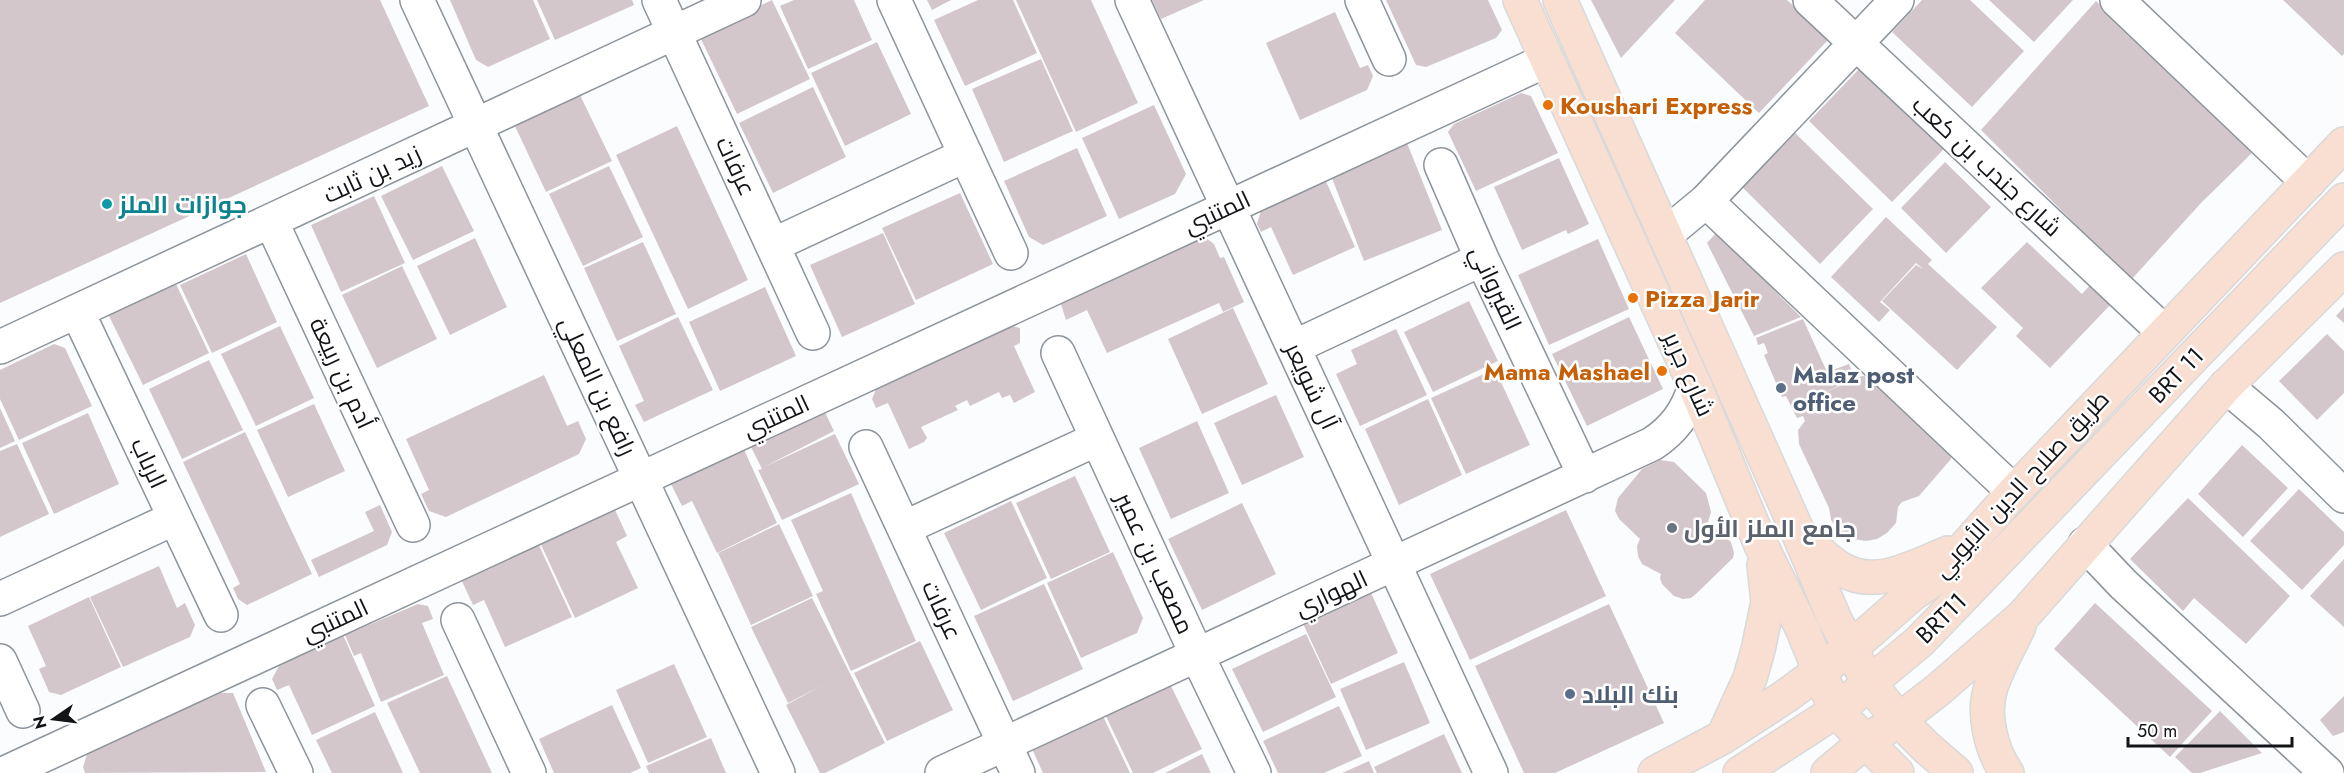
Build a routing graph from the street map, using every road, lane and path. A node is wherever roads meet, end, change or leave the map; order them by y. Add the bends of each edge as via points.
1 (417, 0) edge
2 (659, 0) edge
3 (744, 0) edge
4 (894, 0) edge
5 (1132, 0) edge
6 (1362, 0) edge
7 (1520, 0) edge
8 (1560, 0) edge
9 (1810, 0) edge
10 (1897, 0) edge
11 (2118, 0) edge
12 (674, 33) junction
13 (1856, 42) junction
14 (1389, 58) dead end
15 (1547, 60) junction
16 (476, 125) junction
17 (2344, 144) edge
18 (966, 155) junction
19 (1441, 165) dead end
20 (2308, 182) junction
21 (2344, 200) edge
22 (1706, 201) junction
23 (1228, 207) junction
24 (271, 221) junction
25 (1665, 235) junction
26 (773, 245) junction
27 (1011, 253) dead end
28 (1482, 259) junction
29 (2344, 268) edge
30 (77, 311) junction
31 (2164, 332) junction
32 (813, 333) dead end
33 (0, 347) edge
34 (1294, 347) junction
35 (1058, 353) dead end
36 (2226, 386) junction
37 (1695, 387) junction
38 (1097, 439) junction
39 (866, 447) dead end
40 (1585, 476) junction
41 (641, 479) junction
42 (2014, 492) junction
43 (2344, 496) edge
44 (175, 518) junction
45 (413, 525) dead end
46 (904, 528) junction
47 (1797, 530) junction
48 (2085, 544) junction
49 (1761, 545) junction
50 (1967, 545) junction
51 (2008, 550) joint
52 (1394, 564) junction
53 (0, 599) edge
54 (221, 615) dead end
55 (2023, 616) junction
56 (458, 620) dead end
57 (1852, 647) junction
58 (1197, 655) junction
59 (0, 660) edge
60 (1820, 672) junction
61 (1853, 696) junction
62 (263, 705) dead end
63 (23, 711) dead end
64 (1899, 720) junction
65 (1723, 737) junction
66 (1866, 741) junction
67 (1011, 759) edge
68 (5, 773) edge
69 (296, 773) edge
70 (529, 773) edge
71 (778, 773) edge
72 (942, 773) edge
73 (1254, 773) edge
74 (1491, 773) edge
75 (1655, 773) edge
76 (1740, 773) edge
77 (1828, 773) edge
78 (1897, 773) edge
79 (1956, 773) edge
80 (2007, 773) edge
81 (2327, 773) edge

1 - 16 street, رافع بن المعلي
2 - 12 street, عرفات
3 - 12 street, زيد بن ثابت
4 - 18 street
5 - 23 street, آل شويعر
6 - 14 street
7 - 15 main road, شارع جرير
8 - 25 main road, شارع جرير
9 - 13 street, شارع جندب بن كعب
10 - 13 street
11 - 20 street
12 - 16 street, زيد بن ثابت
12 - 26 street, عرفات
13 - 22 street
13 - 31 street, شارع جندب بن كعب
15 - 23 street, المتنبي
15 - 37 main road, شارع جرير
16 - 24 street, زيد بن ثابت
16 - 41 street, رافع بن المعلي
17 - 20 main road, طريق صلاح الدين الأيوبي
18 - 26 street
18 - 27 street
19 - 28 street, القيرواني
20 - 31 main road, طريق صلاح الدين الأيوبي
21 - 51 main road, BRT 11
22 - 25 street
22 - 42 street
23 - 34 street, آل شويعر
23 - 41 street, المتنبي
24 - 30 street, زيد بن ثابت
24 - 45 street, أدم بن ربيعة
25 - 47 main road, شارع جرير
26 - 32 street, عرفات
28 - 34 street
28 - 40 street, القيرواني
29 - 36 main road
30 - 33 street, زيد بن ثابت
30 - 44 street, الرباب
31 - 42 main road, طريق صلاح الدين الأيوبي
34 - 52 street, آل شويعر
35 - 38 street, مصعب بن عمير
36 - 43 street
36 - 48 main road
37 - 40 street, الهواري via 1679,420 1662,438
37 - 49 main road, شارع جرير
38 - 46 street
38 - 58 street, مصعب بن عمير
39 - 46 street, عرفات
40 - 52 street, الهواري
41 - 68 street, المتنبي
41 - 71 street, رافع بن المعلي
42 - 50 main road, طريق صلاح الدين الأيوبي
44 - 53 street
44 - 54 street, الرباب
46 - 67 street, عرفات
47 - 50 main road via 1830,562 1858,576 1873,578 1904,571
47 - 57 main road, شارع جرير via 1835,620
48 - 55 main road
48 - 81 street
49 - 60 main road, شارع جرير
49 - 65 main road via 1768,602 1750,678
50 - 57 main road, طريق صلاح الدين الأيوبي via 1940,575
51 - 61 main road, BRT11 via 1920,641
52 - 58 street, الهواري
52 - 74 street, آل شويعر
55 - 64 main road
55 - 80 main road via 1990,688 1988,705 1996,753
56 - 70 street
57 - 60 main road, طريق صلاح الدين الأيوبي
57 - 61 main road, شارع جرير
58 - 67 street, الهواري
58 - 73 street, مصعب بن عمير
59 - 63 street
60 - 61 main road, شارع جرير
60 - 65 main road, طريق صلاح الدين الأيوبي
61 - 64 main road
61 - 66 main road, شارع جرير
61 - 76 main road, BRT11
62 - 69 street
64 - 66 main road
64 - 79 main road
65 - 75 main road, طريق صلاح الدين الأيوبي
66 - 77 main road
66 - 78 main road, شارع جرير
67 - 72 street, الهواري

